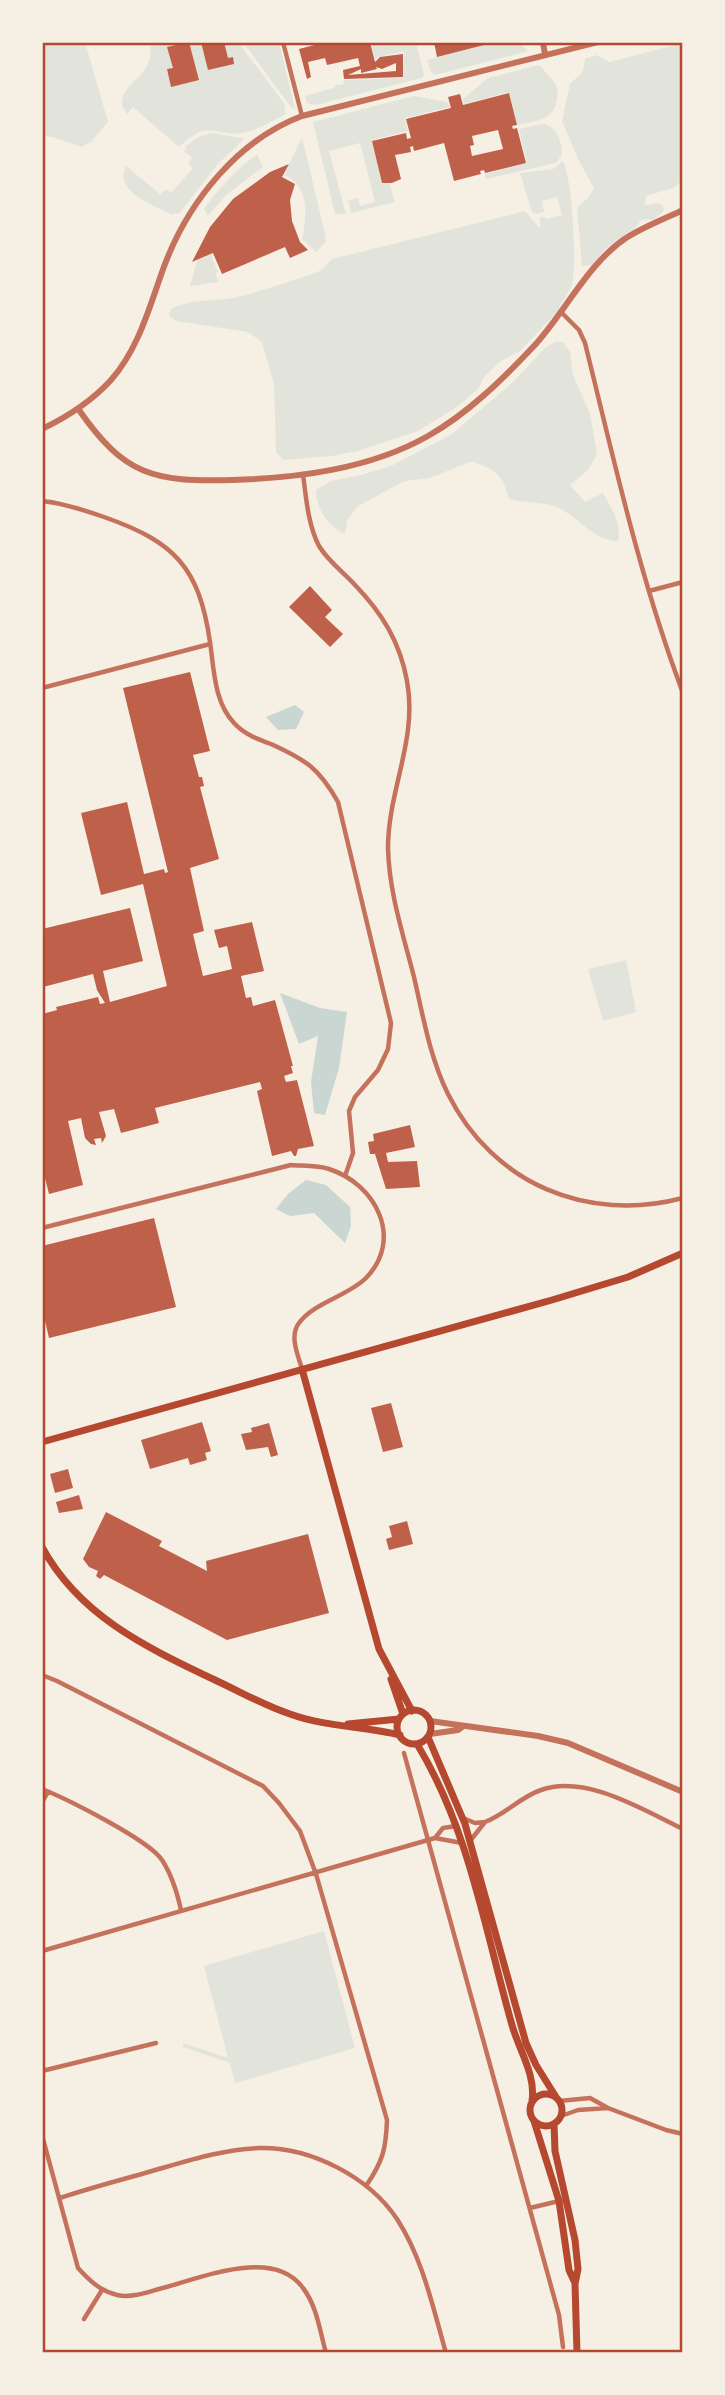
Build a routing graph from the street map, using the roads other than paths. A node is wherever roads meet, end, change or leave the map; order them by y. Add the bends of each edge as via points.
1 (284, 42) edge
2 (543, 42) edge
3 (598, 42) edge
4 (545, 55) junction
5 (302, 116) junction
6 (683, 210) edge
7 (562, 313) junction
8 (79, 410) junction
9 (42, 429) edge
10 (303, 473) junction
11 (42, 501) edge
12 (683, 582) edge
13 (649, 591) junction
14 (210, 644) junction
15 (42, 688) edge
16 (683, 693) edge
17 (345, 1176) junction
18 (683, 1198) edge
19 (42, 1228) edge
20 (683, 1253) edge
21 (302, 1369) junction
22 (42, 1441) edge
23 (42, 1548) edge
24 (389, 1671) junction
25 (42, 1675) edge
26 (412, 1710) junction
27 (401, 1717) junction
28 (430, 1721) junction
29 (334, 1724) junction
30 (463, 1727) junction
31 (400, 1735) junction
32 (429, 1735) junction
33 (417, 1744) junction
34 (404, 1752) dead end
35 (45, 1791) edge
36 (683, 1792) edge
37 (42, 1802) edge
38 (463, 1818) junction
39 (485, 1822) junction
40 (457, 1826) junction
41 (683, 1829) edge
42 (435, 1838) junction
43 (428, 1839) junction
44 (466, 1842) junction
45 (472, 1850) junction
46 (316, 1874) junction
47 (181, 1910) junction
48 (42, 1951) edge
49 (156, 2043) dead end
50 (42, 2071) edge
51 (558, 2099) junction
52 (532, 2101) junction
53 (608, 2108) junction
54 (561, 2116) junction
55 (534, 2121) junction
56 (554, 2124) junction
57 (683, 2134) edge
58 (42, 2135) edge
59 (366, 2186) junction
60 (60, 2198) junction
61 (558, 2201) junction
62 (530, 2208) junction
63 (575, 2284) junction
64 (102, 2290) junction
65 (84, 2319) dead end
66 (563, 2347) dead end
67 (326, 2353) edge
68 (446, 2353) edge
69 (577, 2353) edge

1 - 5 street
2 - 4 street
3 - 4 street
4 - 5 street
5 - 8 street via 257,139 210,186 166,261 135,344 112,379
6 - 7 street via 626,238 606,254
7 - 10 street via 503,377 444,426 375,459
7 - 13 street via 586,343
8 - 9 street
8 - 10 street via 110,449 154,476 202,481
10 - 18 street via 319,546 377,609 402,661 411,714 391,814 389,867 431,1048 448,1095 491,1154 532,1183 604,1206 646,1206
11 - 14 street via 122,523 171,550 201,596
12 - 13 street
13 - 16 street
14 - 15 street
14 - 17 street via 216,686 233,723 305,761 325,779 338,802 391,1023 388,1049 378,1070 349,1111 353,1153
17 - 19 street via 327,1168 291,1165
17 - 21 street via 375,1203 383,1224 384,1247 364,1280 299,1323 294,1336
20 - 21 main road via 628,1277
21 - 22 main road
21 - 24 main road
23 - 29 main road via 81,1601 121,1631 267,1704
24 - 26 main road
24 - 27 main road
25 - 46 street via 262,1786 300,1831
26 - 27 main road
26 - 28 main road
27 - 29 main road via 382,1723
27 - 31 main road via 397,1725
28 - 30 street
28 - 32 main road
29 - 31 main road
30 - 32 street
30 - 36 street via 568,1743
31 - 33 main road
32 - 33 main road
32 - 38 main road
33 - 40 main road
34 - 43 street
35 - 37 street
35 - 47 street via 142,1839 162,1858
38 - 39 street
38 - 44 main road
39 - 41 street via 527,1796 563,1785 582,1786
39 - 44 street
40 - 42 street via 443,1828
40 - 44 main road
40 - 45 main road
42 - 43 street
42 - 44 street
43 - 46 street
43 - 62 street
44 - 45 main road
44 - 52 main road via 512,2028 533,2082
45 - 51 main road via 526,2043
46 - 47 street
46 - 59 street via 387,2120 386,2147
47 - 48 street
49 - 50 street
51 - 52 main road via 541,2094
51 - 53 street via 590,2098
51 - 54 main road
52 - 55 main road via 529,2111
53 - 54 street
53 - 57 street
54 - 56 main road
55 - 56 main road
55 - 61 main road
56 - 63 main road via 555,2151 575,2240
58 - 60 street
59 - 60 street via 331,2165 298,2153 263,2148 196,2158
59 - 68 street via 396,2218 414,2250
60 - 64 street via 78,2268
61 - 62 street
61 - 63 main road
62 - 66 street
63 - 69 main road
64 - 65 street
64 - 67 street via 130,2297 239,2268 277,2268 304,2288

